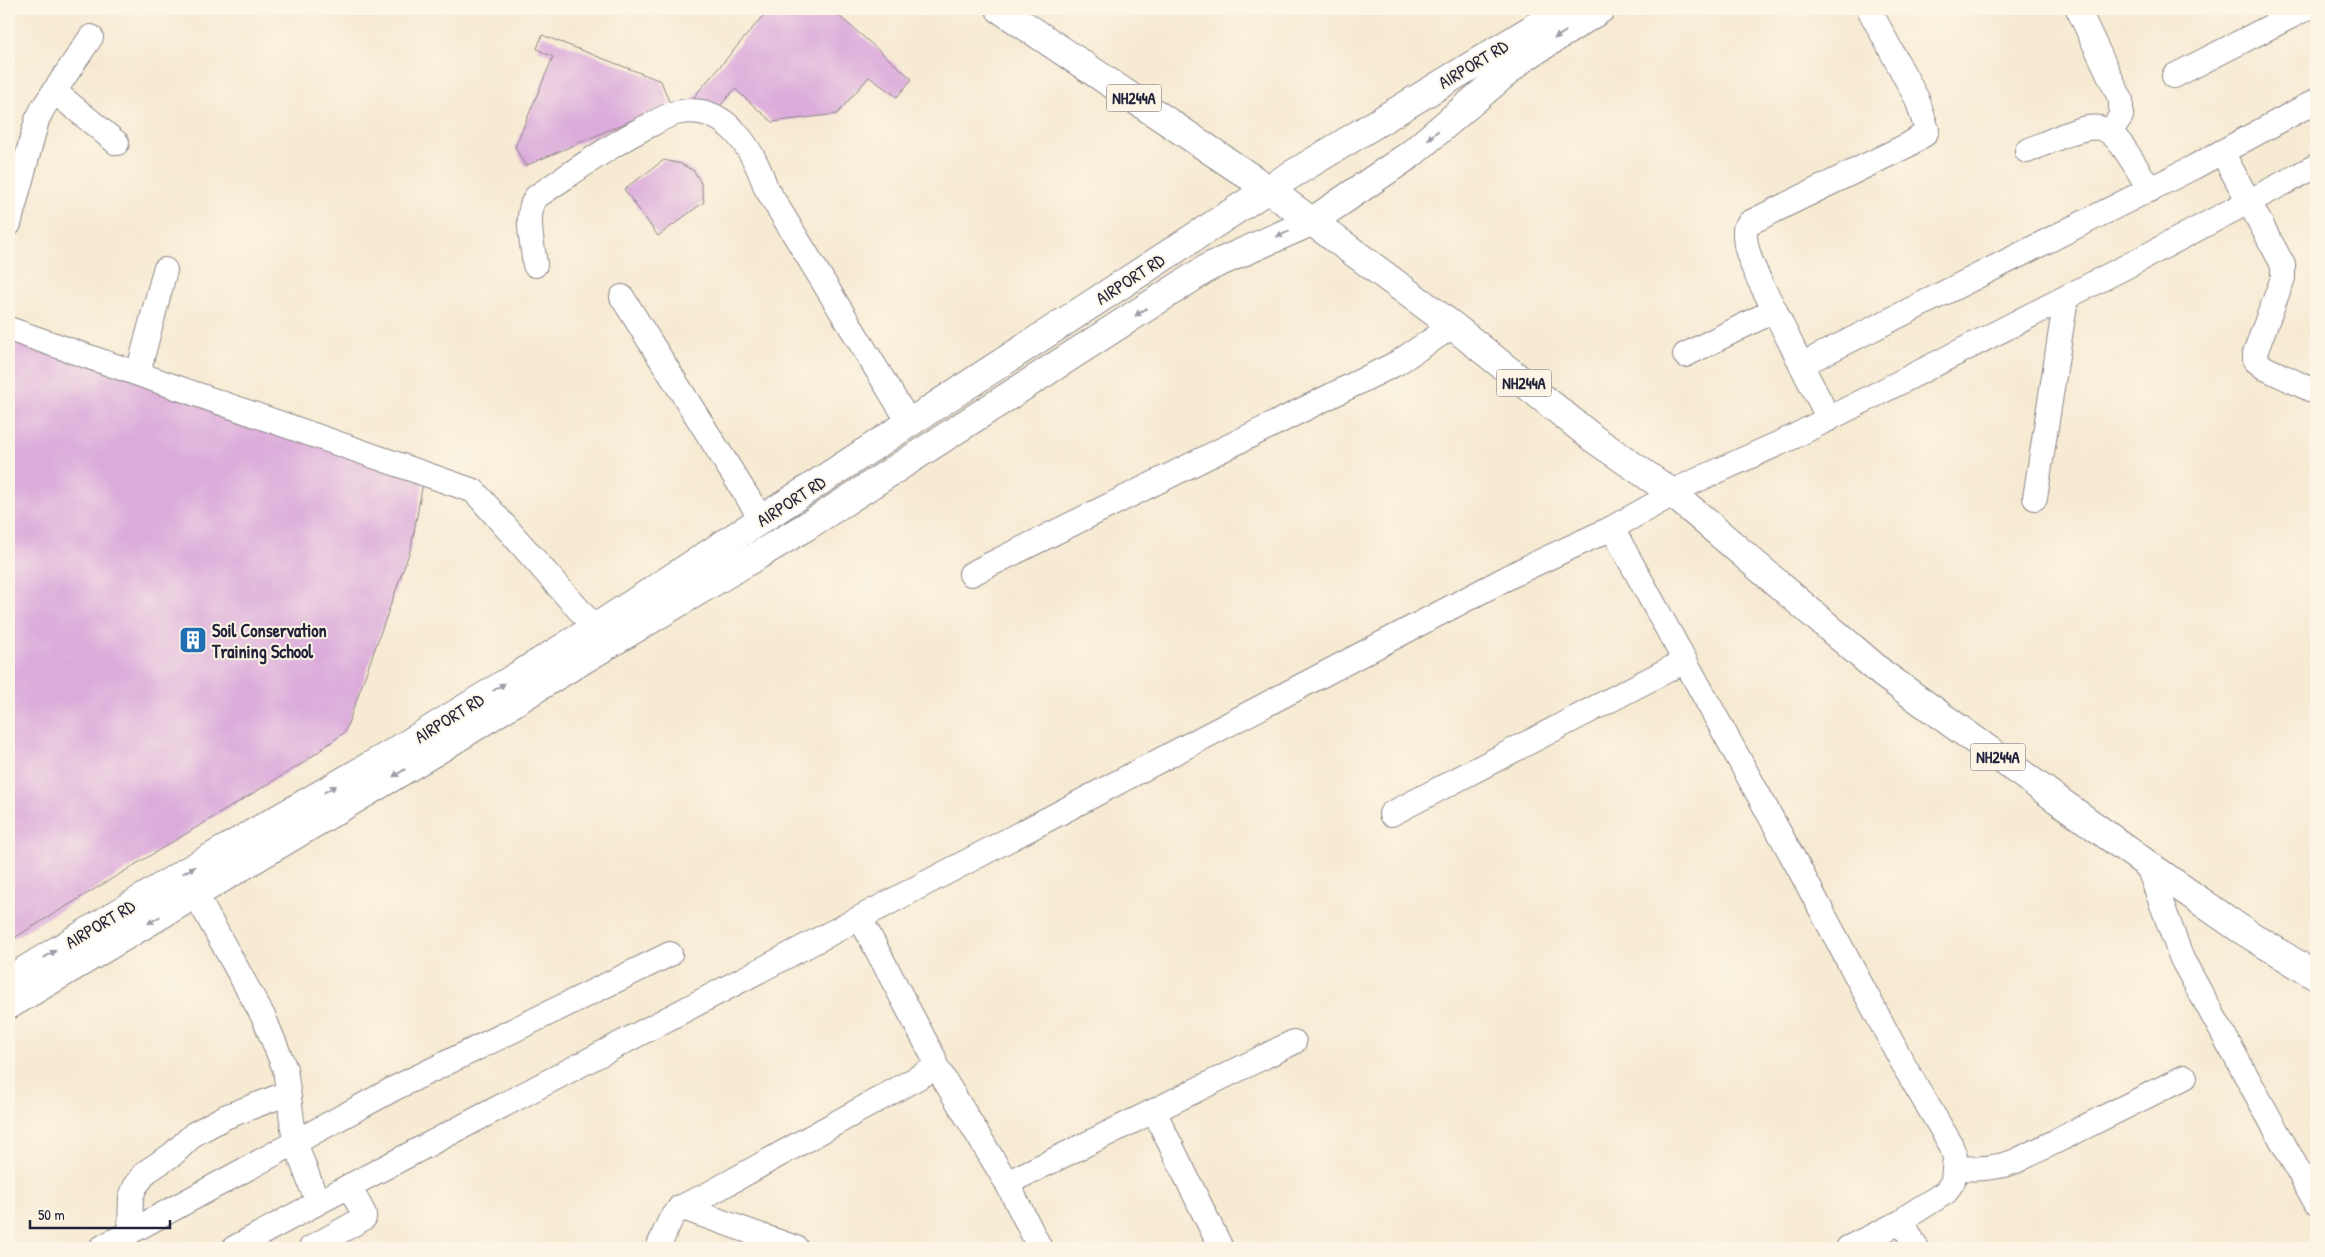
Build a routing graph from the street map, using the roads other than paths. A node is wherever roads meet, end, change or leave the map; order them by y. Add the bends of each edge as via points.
1 (1000, 9) edge
2 (1565, 9) edge
3 (1601, 9) edge
4 (1868, 9) edge
5 (2078, 9) edge
6 (2305, 9) edge
7 (91, 37) dead end
8 (2174, 76) dead end
9 (54, 92) junction
10 (2316, 101) edge
11 (2110, 132) junction
12 (118, 143) dead end
13 (2027, 151) dead end
14 (2225, 158) junction
15 (2316, 166) edge
16 (1268, 189) junction
17 (2150, 190) junction
18 (2244, 196) junction
19 (1311, 222) junction
20 (9, 224) edge
21 (536, 265) dead end
22 (165, 270) dead end
23 (622, 297) dead end
24 (2066, 298) junction
25 (1775, 310) junction
26 (1453, 326) junction
27 (9, 329) edge
28 (1685, 356) dead end
29 (1801, 365) junction
30 (138, 374) junction
31 (2316, 392) edge
32 (1829, 419) junction
33 (910, 424) junction
34 (1671, 492) junction
35 (2034, 498) dead end
36 (762, 520) junction
37 (1612, 528) junction
38 (971, 574) dead end
39 (595, 628) junction
40 (1685, 662) junction
41 (1391, 814) dead end
42 (2147, 864) junction
43 (196, 895) junction
44 (860, 918) junction
45 (670, 954) dead end
46 (2316, 976) edge
47 (9, 980) edge
48 (9, 1005) edge
49 (1294, 1042) dead end
50 (936, 1066) junction
51 (2185, 1077) dead end
52 (288, 1093) junction
53 (1154, 1111) junction
54 (298, 1151) junction
55 (1956, 1168) junction
56 (1007, 1183) junction
57 (349, 1186) junction
58 (315, 1195) junction
59 (2316, 1203) edge
60 (680, 1207) junction
61 (1905, 1220) junction
62 (130, 1232) junction
63 (102, 1248) edge
64 (234, 1248) edge
65 (311, 1248) edge
66 (658, 1248) edge
67 (796, 1248) edge
68 (1040, 1248) edge
69 (1221, 1248) edge
70 (1848, 1248) edge
71 (1917, 1248) edge

1 - 16 main road, NH244A
2 - 16 main road, AIRPORT RD
3 -> 19 main road via 1522,59 1410,154
4 - 25 street via 1917,99 1927,130 1908,145 1747,225 1744,235 1748,249
5 - 11 street via 2121,100 2122,116
6 - 8 street
7 - 9 street
9 - 12 street
9 - 20 street via 37,120
10 - 14 street
11 - 13 street via 2102,128 2084,128
11 - 17 street via 2118,138
14 - 17 street
14 - 18 street
15 - 18 street
16 - 19 main road, NH244A
16 - 33 main road, AIRPORT RD
17 - 29 street
18 - 24 street
18 - 31 street via 2281,258 2284,271 2255,360 2264,368
19 - 26 main road, NH244A
19 -> 43 main road via 1209,267 806,526
21 - 33 street via 530,214 536,197 627,136 675,113 700,112 722,120 739,134 766,188
22 - 30 street
23 - 36 street
24 - 32 street
24 - 35 street
25 - 28 street
25 - 29 street
26 - 34 main road, NH244A via 1594,440
26 - 38 street via 1397,363
27 - 30 street
29 - 32 street
30 - 39 street via 474,491
32 - 34 street
33 - 36 main road, AIRPORT RD
34 - 37 street
34 - 42 main road, NH244A via 1883,674
36 - 39 main road, AIRPORT RD
37 - 40 street
37 - 44 street via 1522,570
47 -> 39 main road, AIRPORT RD via 184,873 396,752
40 - 41 street
40 - 55 street via 1906,1072 1950,1143
42 - 46 main road, NH244A via 2239,928
42 - 59 street via 2182,959
43 -> 48 main road
43 - 52 street via 264,1018 285,1069
44 - 50 street
44 - 57 street
45 - 54 street via 395,1088
49 - 53 street
50 - 56 street
50 - 60 street
51 - 55 street via 2036,1152 2001,1166 1984,1170
52 - 54 street
52 - 62 street via 225,1117 194,1134 173,1154 146,1172 131,1197
53 - 56 street
53 - 69 street
54 - 58 street
54 - 62 street
55 - 61 street via 1946,1192
56 - 68 street
57 - 58 street
57 - 65 street via 364,1214 363,1219
58 - 64 street
60 - 66 street via 672,1216
60 - 67 street
61 - 70 street
61 - 71 street
62 - 63 street

